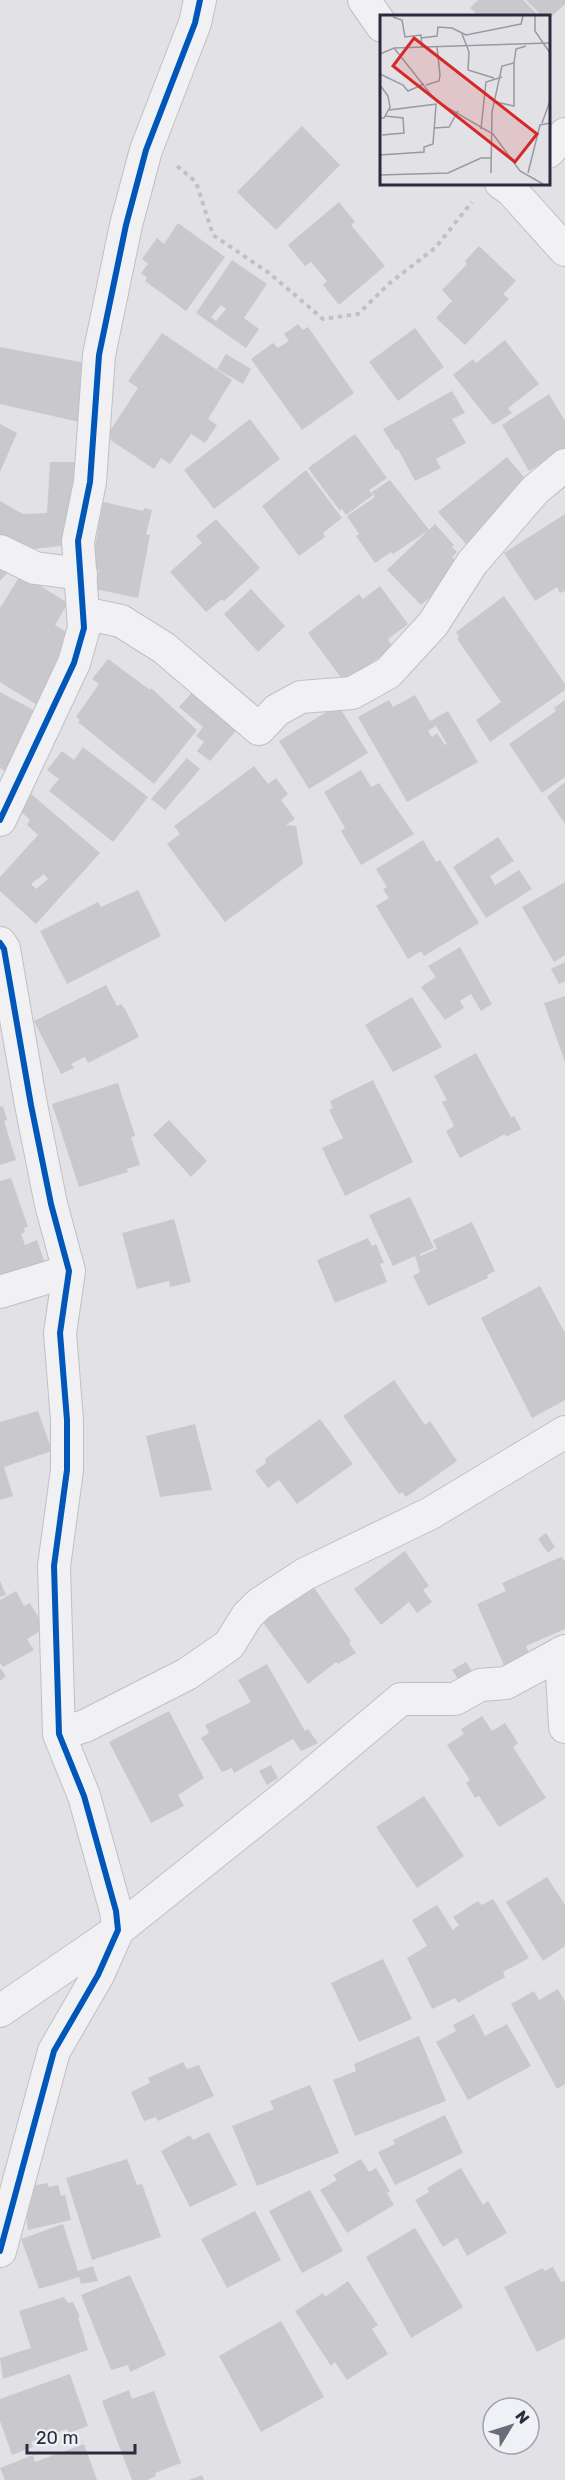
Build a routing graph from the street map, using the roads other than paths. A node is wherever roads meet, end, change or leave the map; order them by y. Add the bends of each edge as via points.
1 (200, 0) edge
2 (565, 134) edge
3 (550, 151) edge
4 (502, 187) edge
5 (565, 250) edge
6 (565, 465) edge
7 (0, 551) edge
8 (81, 574) junction
9 (83, 614) junction
10 (0, 820) edge
11 (0, 943) edge
12 (69, 1271) junction
13 (0, 1292) edge
14 (565, 1432) edge
15 (563, 1652) edge
16 (565, 1727) edge
17 (59, 1734) junction
18 (118, 1930) junction
19 (0, 2011) edge
20 (0, 2251) edge

1 - 8 street via 195,23 146,150 99,355 90,482 78,541
2 - 3 street
4 - 5 street
6 - 9 street via 535,490 494,537 472,563 433,624 388,673 352,693 301,697 278,710 259,729 164,648 121,621
7 - 8 street via 35,568
8 - 9 street
9 - 10 street via 84,628 74,663
11 - 12 street via 30,1106
12 - 13 street
12 - 17 street via 60,1333 68,1420 67,1470 54,1566
14 - 17 street via 431,1513 305,1574 268,1598 247,1616 229,1645 187,1674 85,1726
15 - 16 street
15 - 18 street via 506,1683 480,1685 455,1699 401,1699
17 - 18 street via 84,1796
18 - 19 street
18 - 20 street via 98,1975 54,2051

